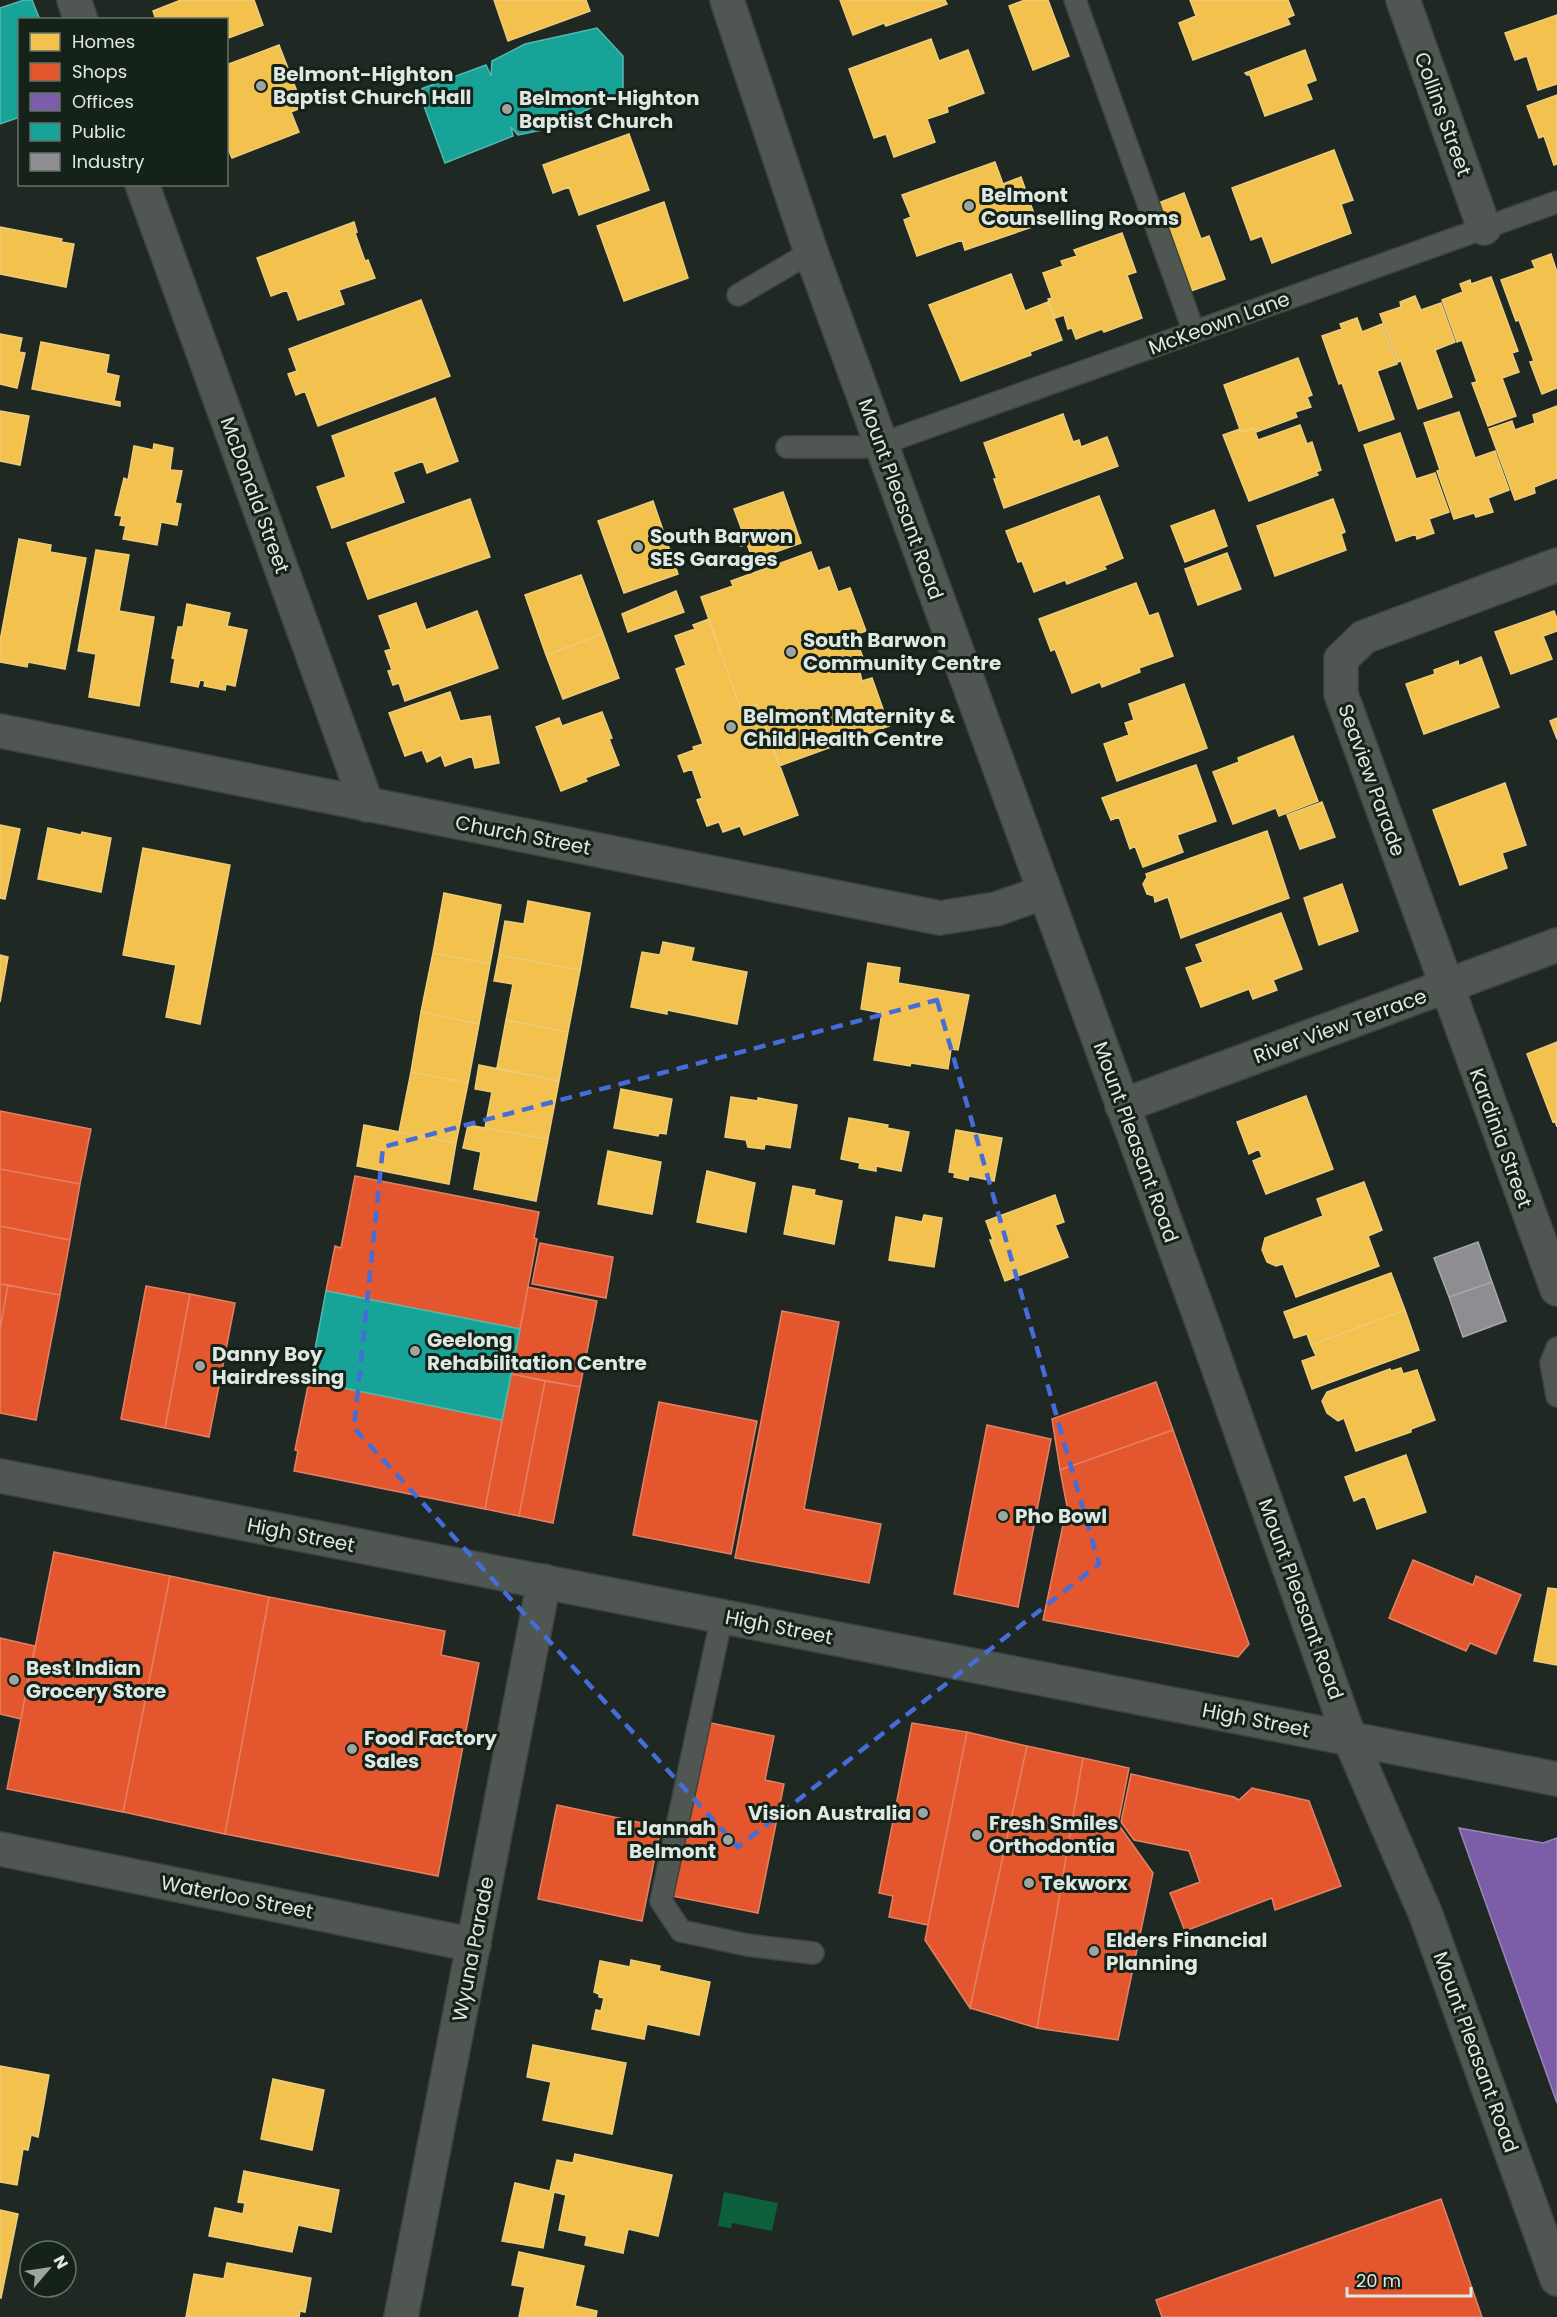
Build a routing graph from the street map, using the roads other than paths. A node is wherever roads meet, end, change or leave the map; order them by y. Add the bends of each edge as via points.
1 (74, 0) edge
2 (727, 0) edge
3 (1076, 0) edge
4 (1403, 0) edge
5 (80, 18) edge
6 (143, 186) edge
7 (1557, 202) edge
8 (1484, 228) junction
9 (811, 252) junction
10 (738, 295) dead end
11 (1194, 332) junction
12 (882, 446) junction
13 (786, 447) dead end
14 (1557, 565) edge
15 (0, 731) edge
16 (367, 805) junction
17 (1045, 892) junction
18 (1557, 945) edge
19 (1446, 987) junction
20 (1122, 1106) junction
21 (1557, 1289) edge
22 (1557, 1348) edge
23 (1557, 1396) edge
24 (0, 1476) edge
25 (544, 1581) junction
26 (722, 1616) junction
27 (1350, 1739) junction
28 (1557, 1779) edge
29 (0, 1849) edge
30 (474, 1945) junction
31 (813, 1953) dead end
32 (1557, 2279) edge
33 (401, 2317) edge

1 - 5 street
2 - 9 street, Mount Pleasant Road
3 - 11 lane
4 - 8 street, Collins Street
6 - 16 street, McDonald Street
7 - 8 lane, McKeown Lane
8 - 11 lane, McKeown Lane
9 - 10 lane
9 - 12 street, Mount Pleasant Road
11 - 12 lane, McKeown Lane
12 - 13 lane, McKeown Lane
12 - 17 street, Mount Pleasant Road
14 - 19 street, Seaview Parade via 1364,637 1341,659 1341,694
15 - 16 street, Church Street
16 - 17 street, Church Street via 940,918 996,909
17 - 20 street, Mount Pleasant Road
18 - 19 street, River View Terrace
19 - 20 street, River View Terrace
19 - 21 street, Kardinia Street
20 - 27 street, Mount Pleasant Road
22 - 23 lane via 1551,1363
24 - 25 street, High Street
25 - 26 street, High Street
25 - 30 street, Wyuna Parade
26 - 27 street, High Street
26 - 31 lane via 661,1901 681,1931
27 - 28 street, High Street
27 - 32 street, Mount Pleasant Road via 1426,1915
29 - 30 street, Waterloo Street
30 - 33 street, Wyuna Parade

